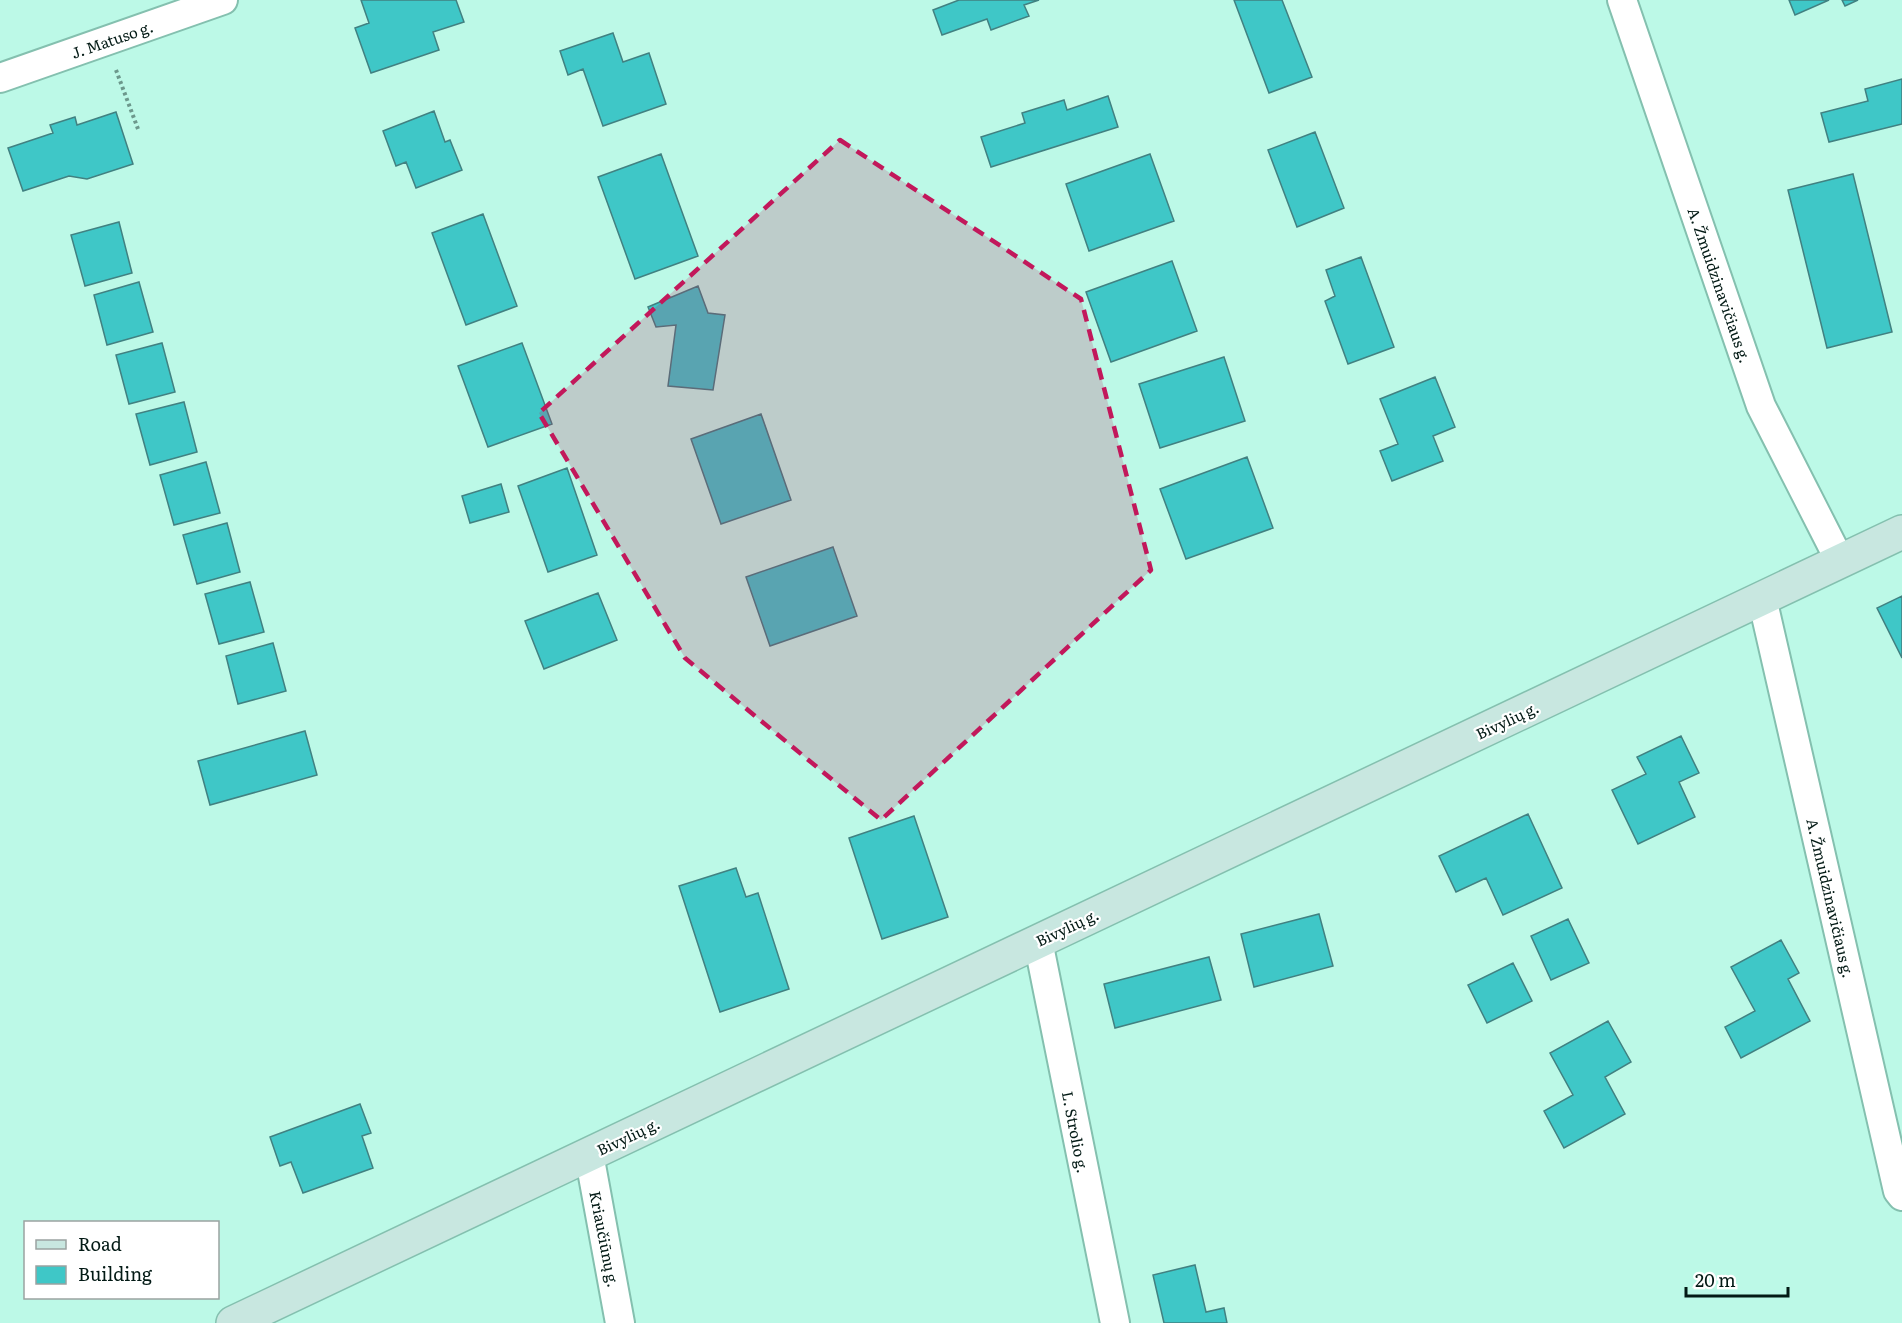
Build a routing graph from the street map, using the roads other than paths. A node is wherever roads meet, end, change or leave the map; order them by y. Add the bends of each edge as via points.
1 (223, 0) edge
2 (1622, 0) edge
3 (0, 78) edge
4 (1902, 532) edge
5 (1840, 561) junction
6 (1762, 598) junction
7 (1038, 941) junction
8 (589, 1154) junction
9 (1902, 1196) edge
10 (233, 1323) edge
11 (620, 1323) edge
12 (1115, 1323) edge

1 - 3 street, J. Matuso g.
2 - 5 street, A. Žmuidzinavičiaus g. via 1761,406
4 - 5 street, Bivylių g.
5 - 6 street, Bivylių g.
6 - 7 street, Bivylių g.
6 - 9 street, A. Žmuidzinavičiaus g.
7 - 8 street, Bivylių g.
7 - 12 street, L. Strolio g.
8 - 10 street, Bivylių g.
8 - 11 street, Kriaučiūnų g.

